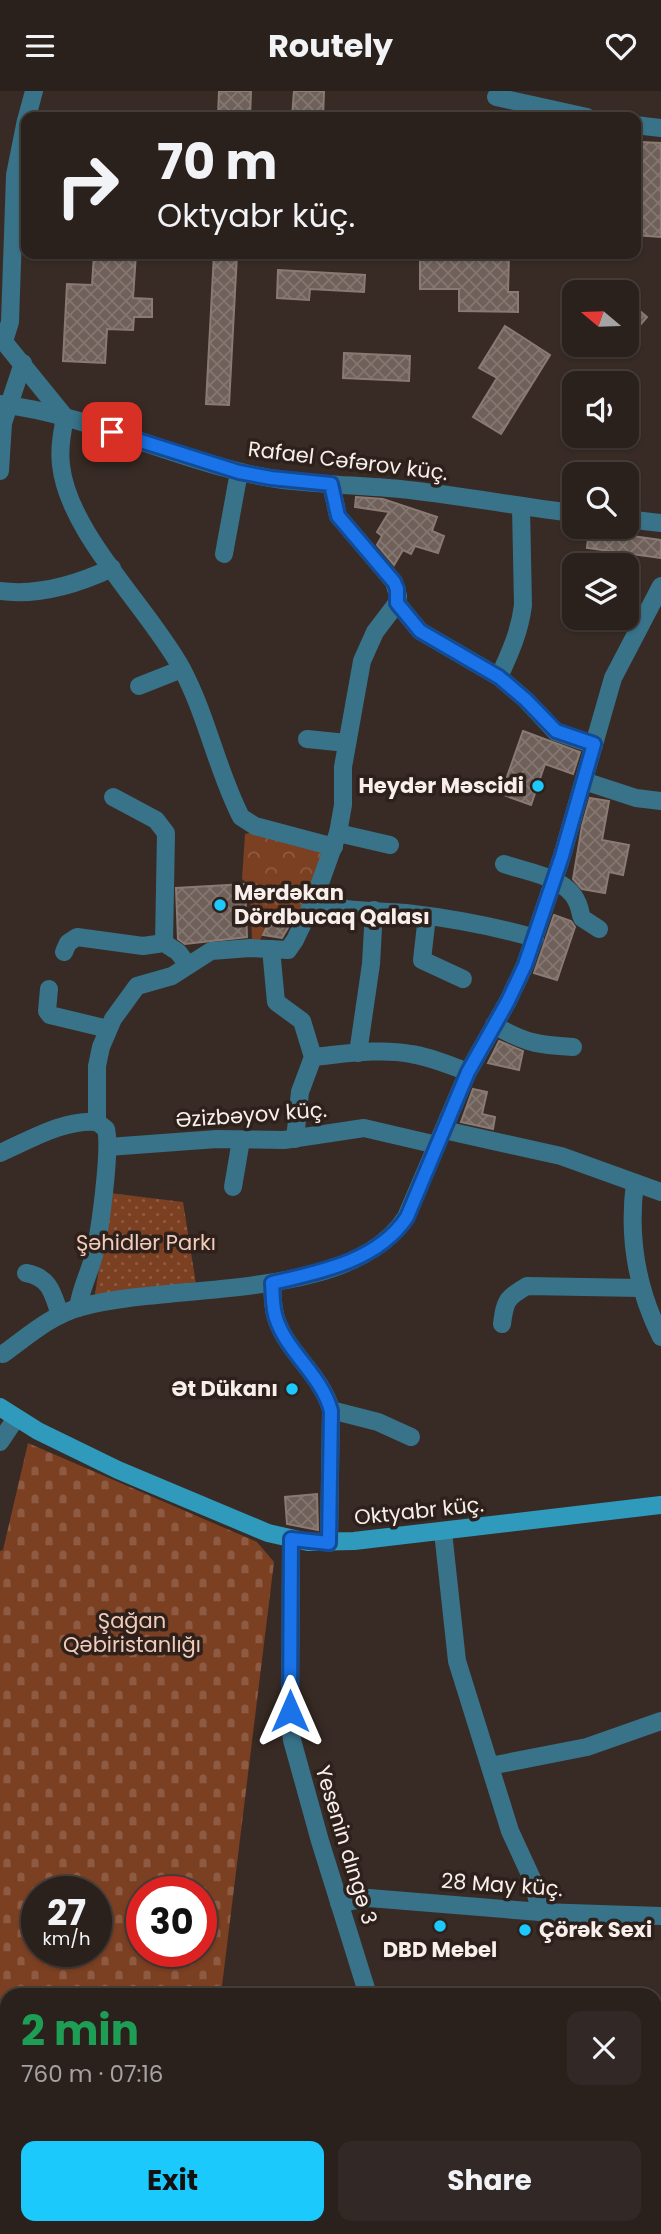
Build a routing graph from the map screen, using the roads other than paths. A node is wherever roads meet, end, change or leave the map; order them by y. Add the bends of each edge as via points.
1 (34, 91) edge
2 (496, 97) dead end
3 (29, 112) edge
4 (564, 112) edge
5 (641, 126) edge
6 (661, 128) edge
7 (21, 146) edge
8 (2, 339) edge
9 (23, 363) junction
10 (4, 404) edge
11 (65, 417) junction
12 (0, 471) edge
13 (239, 472) junction
14 (331, 484) junction
15 (521, 507) junction
16 (562, 512) edge
17 (639, 520) edge
18 (661, 523) edge
19 (224, 554) dead end
20 (112, 568) junction
21 (661, 586) edge
22 (0, 591) edge
23 (397, 603) junction
24 (181, 669) junction
25 (499, 677) junction
26 (139, 686) dead end
27 (307, 739) dead end
28 (347, 743) junction
29 (594, 744) junction
30 (584, 781) junction
31 (113, 797) dead end
32 (661, 801) edge
33 (336, 840) junction
34 (390, 845) dead end
35 (504, 864) dead end
36 (554, 881) junction
37 (314, 900) junction
38 (374, 910) junction
39 (427, 916) junction
40 (599, 929) dead end
41 (535, 937) junction
42 (164, 943) junction
43 (271, 949) junction
44 (64, 953) dead end
45 (188, 965) junction
46 (463, 979) dead end
47 (49, 989) dead end
48 (494, 1025) junction
49 (108, 1029) junction
50 (573, 1047) dead end
51 (358, 1053) junction
52 (313, 1057) junction
53 (468, 1072) junction
54 (97, 1122) junction
55 (441, 1138) junction
56 (295, 1139) junction
57 (242, 1140) junction
58 (108, 1147) junction
59 (0, 1153) edge
60 (635, 1183) junction
61 (233, 1187) dead end
62 (661, 1192) edge
63 (26, 1273) dead end
64 (272, 1283) junction
65 (642, 1288) junction
66 (78, 1308) junction
67 (60, 1315) junction
68 (502, 1324) dead end
69 (661, 1337) edge
70 (1, 1356) edge
71 (0, 1407) edge
72 (331, 1411) junction
73 (16, 1418) junction
74 (411, 1437) dead end
75 (0, 1441) edge
76 (661, 1505) edge
77 (443, 1532) junction
78 (291, 1539) junction
79 (329, 1543) junction
80 (661, 1720) edge
81 (490, 1766) junction
82 (340, 1903) junction
83 (540, 1912) junction
84 (661, 1916) edge
85 (366, 1988) edge

1 - 3 street
2 - 4 street
5 - 6 street
7 - 8 street via 15,175 10,322
8 - 9 street
9 - 10 street
9 - 11 street
10 - 11 street, Rafael Cəfərov küç.
10 - 12 street
11 - 13 street, Rafael Cəfərov küç.
11 - 20 street via 60,451 67,491
13 - 14 street, Rafael Cəfərov küç.
13 - 19 street
14 - 15 street, Rafael Cəfərov küç.
14 - 23 street via 338,516 394,582
15 - 16 street, Rafael Cəfərov küç.
15 - 25 street via 522,613
17 - 18 street
20 - 22 street via 41,591
20 - 24 street
21 - 29 street via 621,660
23 - 25 street via 426,636
23 - 28 street via 375,632 362,661
24 - 26 street
24 - 33 street via 241,817 254,826
25 - 29 street via 556,731
27 - 28 street
28 - 33 street
29 - 30 street
30 - 32 street
30 - 36 street
31 - 42 street via 156,820 166,833
33 - 34 street
33 - 37 street
35 - 36 street
36 - 40 street via 571,893 582,918
36 - 41 street
37 - 38 street
37 - 43 street via 291,947
38 - 39 street
38 - 51 street
39 - 41 street
39 - 46 street via 422,960
41 - 48 street via 517,985
42 - 44 street via 143,946 78,937 68,943
42 - 45 street
43 - 45 street via 219,950
43 - 52 street via 276,1002 302,1021
45 - 49 street via 172,976 136,986
47 - 49 street via 50,1015
48 - 50 street via 539,1045
48 - 53 street
49 - 54 street via 97,1066
51 - 52 street
51 - 53 street via 408,1053
52 - 56 street via 298,1103
53 - 55 street
54 - 58 street via 106,1129
54 - 59 street via 49,1131
55 - 56 street, Əzizbəyov küç. via 364,1128
55 - 60 street, Əzizbəyov küç. via 561,1156
55 - 64 street via 407,1217 393,1234 334,1268
56 - 57 street, Əzizbəyov küç.
57 - 58 street, Əzizbəyov küç.
57 - 61 street
58 - 66 street via 96,1247
60 - 62 street, Əzizbəyov küç.
60 - 65 street via 635,1262
63 - 67 street via 46,1280
64 - 66 street via 127,1298
64 - 72 street via 277,1322 319,1384
65 - 68 street via 527,1286 507,1300
65 - 69 street
66 - 67 street
67 - 70 street
71 - 73 street, Oktyabr küç.
72 - 74 street via 377,1422
72 - 79 street
73 - 75 street
73 - 78 street, Oktyabr küç. via 118,1471 233,1520
76 - 77 street, Oktyabr küç.
77 - 79 street, Oktyabr küç.
77 - 81 street via 457,1661
78 - 79 street, Oktyabr küç.
78 - 82 street, Yesenin dıngə 3 via 292,1740
80 - 81 street via 587,1747
81 - 83 street
82 - 83 street, 28 May küç. via 369,1898
82 - 85 street, Yesenin dıngə 3
83 - 84 street, 28 May küç.

